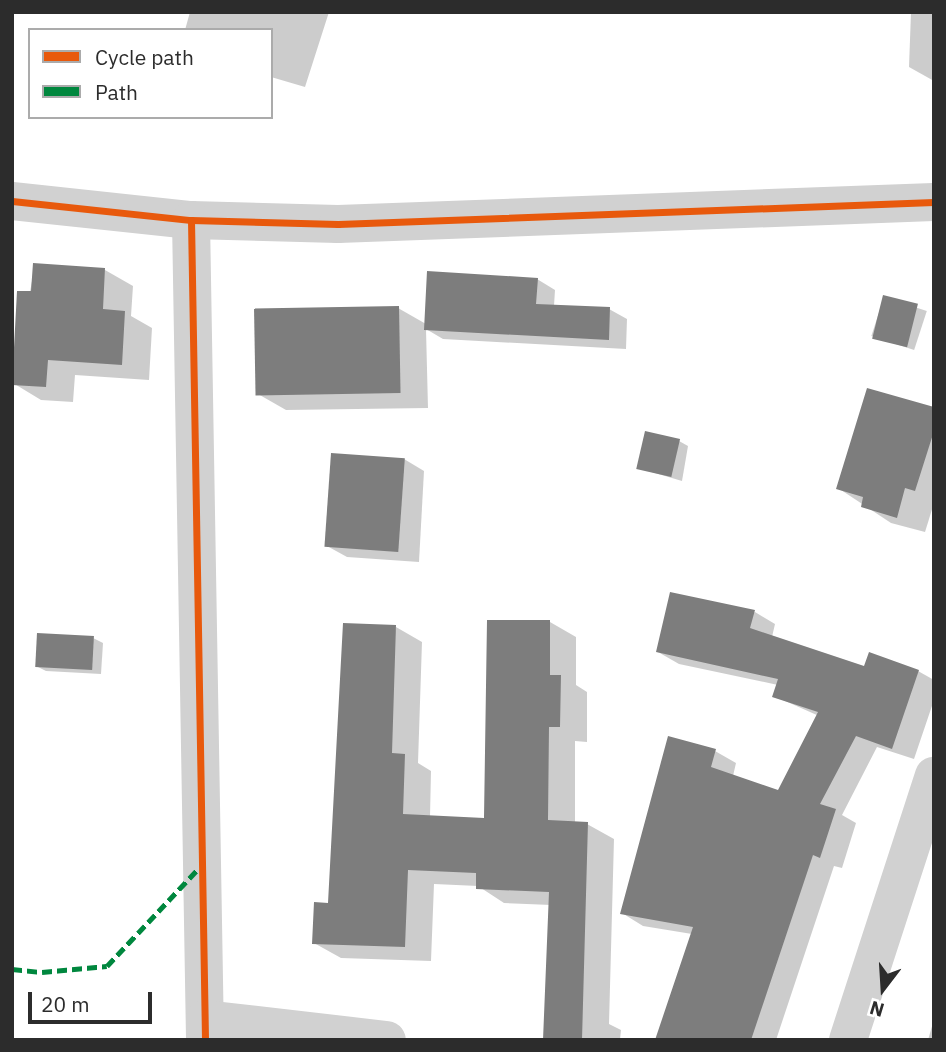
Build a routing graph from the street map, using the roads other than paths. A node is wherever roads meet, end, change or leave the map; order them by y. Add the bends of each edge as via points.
1 (12, 201) edge
2 (934, 202) edge
3 (191, 220) junction
4 (934, 776) edge
5 (205, 1029) edge
6 (387, 1040) edge
7 (848, 1040) edge

1 - 3 street
2 - 3 street via 338,224
3 - 5 street
4 - 7 street
5 - 6 street

